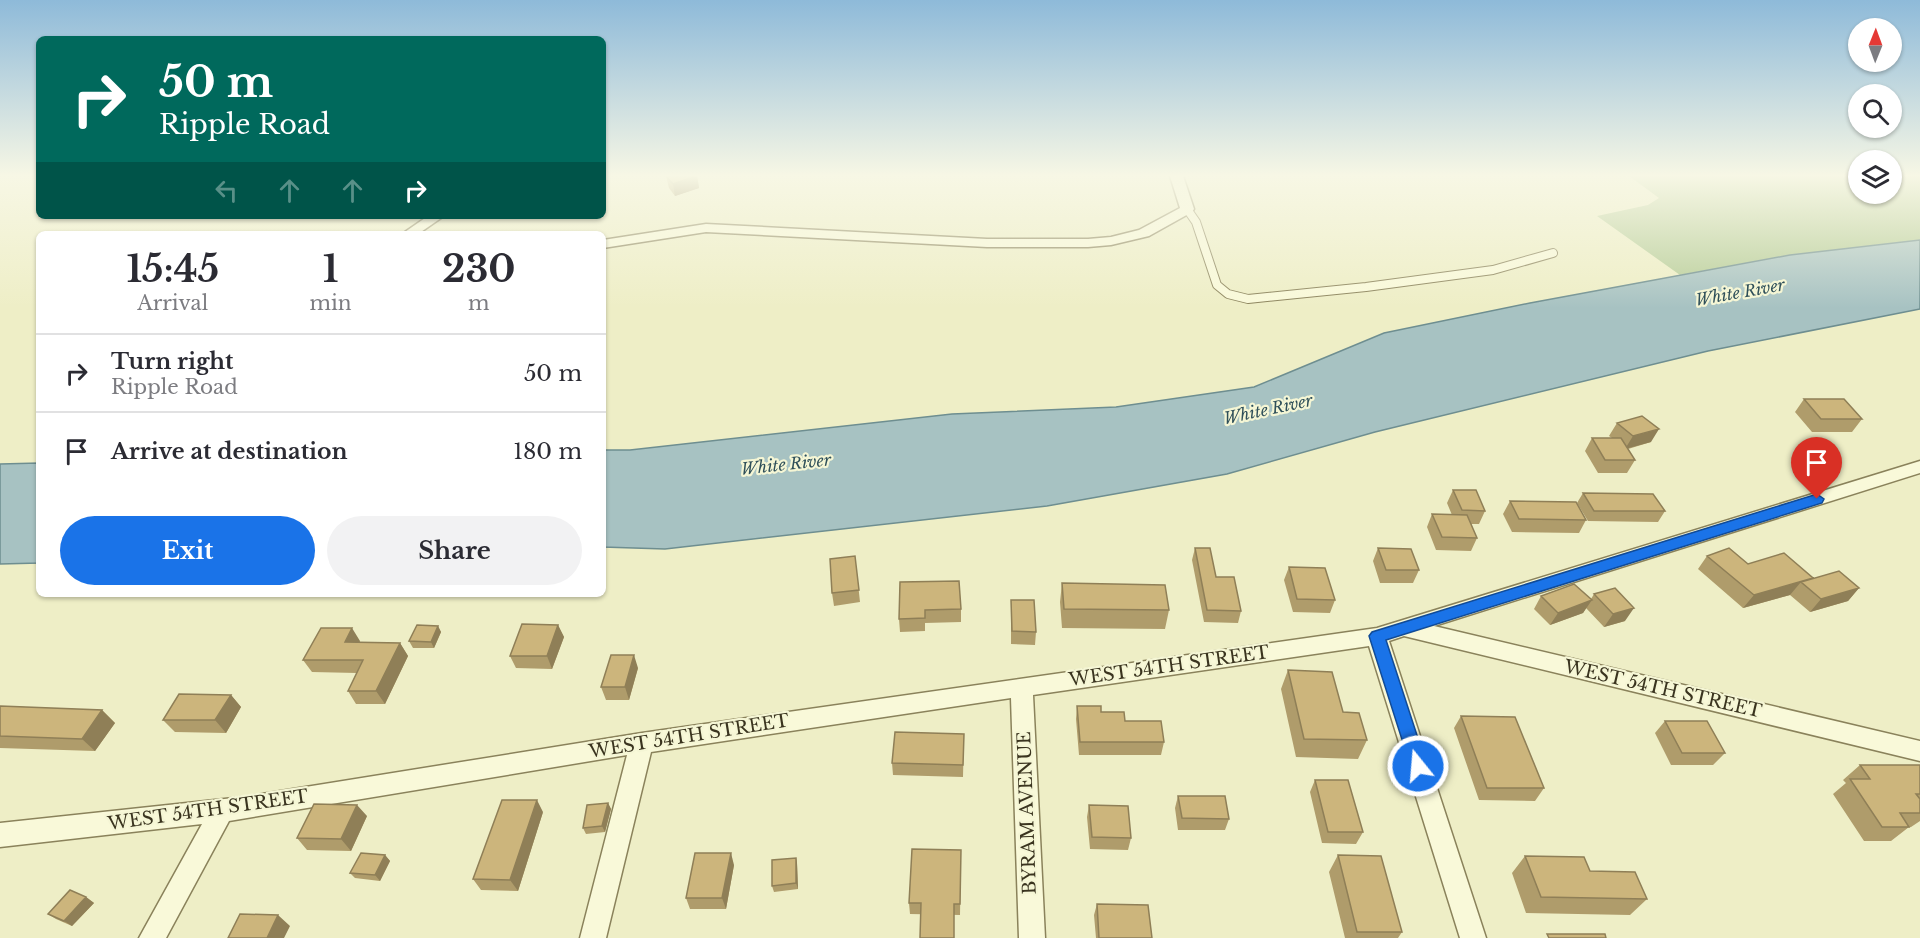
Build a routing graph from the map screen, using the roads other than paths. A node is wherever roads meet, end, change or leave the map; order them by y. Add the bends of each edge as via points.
1 (431, 220) edge
2 (1167, 220) edge
3 (1194, 220) edge
4 (414, 231) edge
5 (606, 244) edge
6 (1553, 253) dead end
7 (1920, 467) edge
8 (1405, 628) junction
9 (1377, 636) junction
10 (1022, 687) junction
11 (642, 743) junction
12 (1920, 751) edge
13 (223, 809) junction
14 (0, 835) edge
15 (152, 938) edge
16 (593, 938) edge
17 (1032, 938) edge
18 (1473, 938) edge

1 - 4 street
2 - 5 street via 1144,233 1111,242 1088,243 987,243 706,228
3 - 6 lane via 1217,285 1228,294 1248,299 1493,270
7 - 8 street, WEST 54TH STREET
8 - 9 street, WEST 54TH STREET
8 - 12 street, WEST 54TH STREET
9 - 10 street, WEST 54TH STREET
9 - 18 street
10 - 11 street, WEST 54TH STREET
10 - 17 street, BYRAM AVENUE
11 - 13 street, WEST 54TH STREET
11 - 16 street
13 - 14 street, WEST 54TH STREET
13 - 15 street

